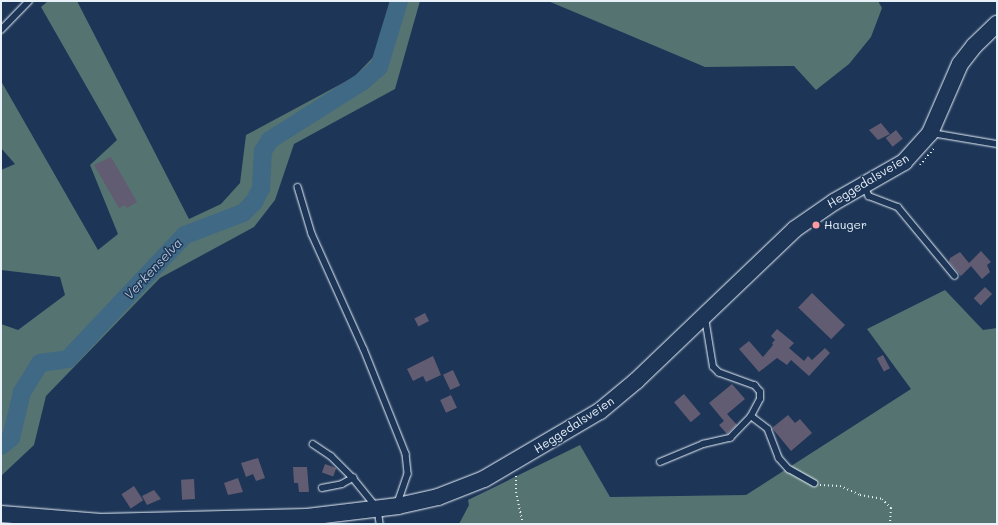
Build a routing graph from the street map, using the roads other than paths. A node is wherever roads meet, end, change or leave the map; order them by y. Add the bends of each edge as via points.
1 (29, 1) edge
2 (997, 24) edge
3 (1, 30) edge
4 (930, 133) junction
5 (997, 144) edge
6 (864, 185) junction
7 (298, 187) dead end
8 (955, 276) dead end
9 (704, 316) junction
10 (751, 416) junction
11 (313, 444) dead end
12 (660, 462) dead end
13 (353, 478) junction
14 (814, 483) road end
15 (322, 488) dead end
16 (398, 506) junction
17 (1, 514) edge
18 (379, 517) edge

1 - 3 lane
2 - 4 main road, Heggedalsveien via 960,64
4 - 5 lane
4 - 6 main road, Heggedalsveien via 904,162
6 - 8 lane via 869,196 898,207
6 - 9 main road, Heggedalsveien via 795,229
7 - 16 lane via 312,234 364,349 406,454 408,474
9 - 10 lane via 713,367 719,373 755,386 760,392 760,399
9 - 16 main road, Heggedalsveien via 625,391 586,419 484,479 438,497
10 - 12 lane via 730,438 703,444
10 - 14 lane via 768,429 779,458 789,469
11 - 13 lane via 332,456
13 - 15 lane via 342,484
13 - 18 lane
16 - 18 main road, Heggedalsveien
17 - 18 main road, Heggedalsveien via 76,521 126,522

